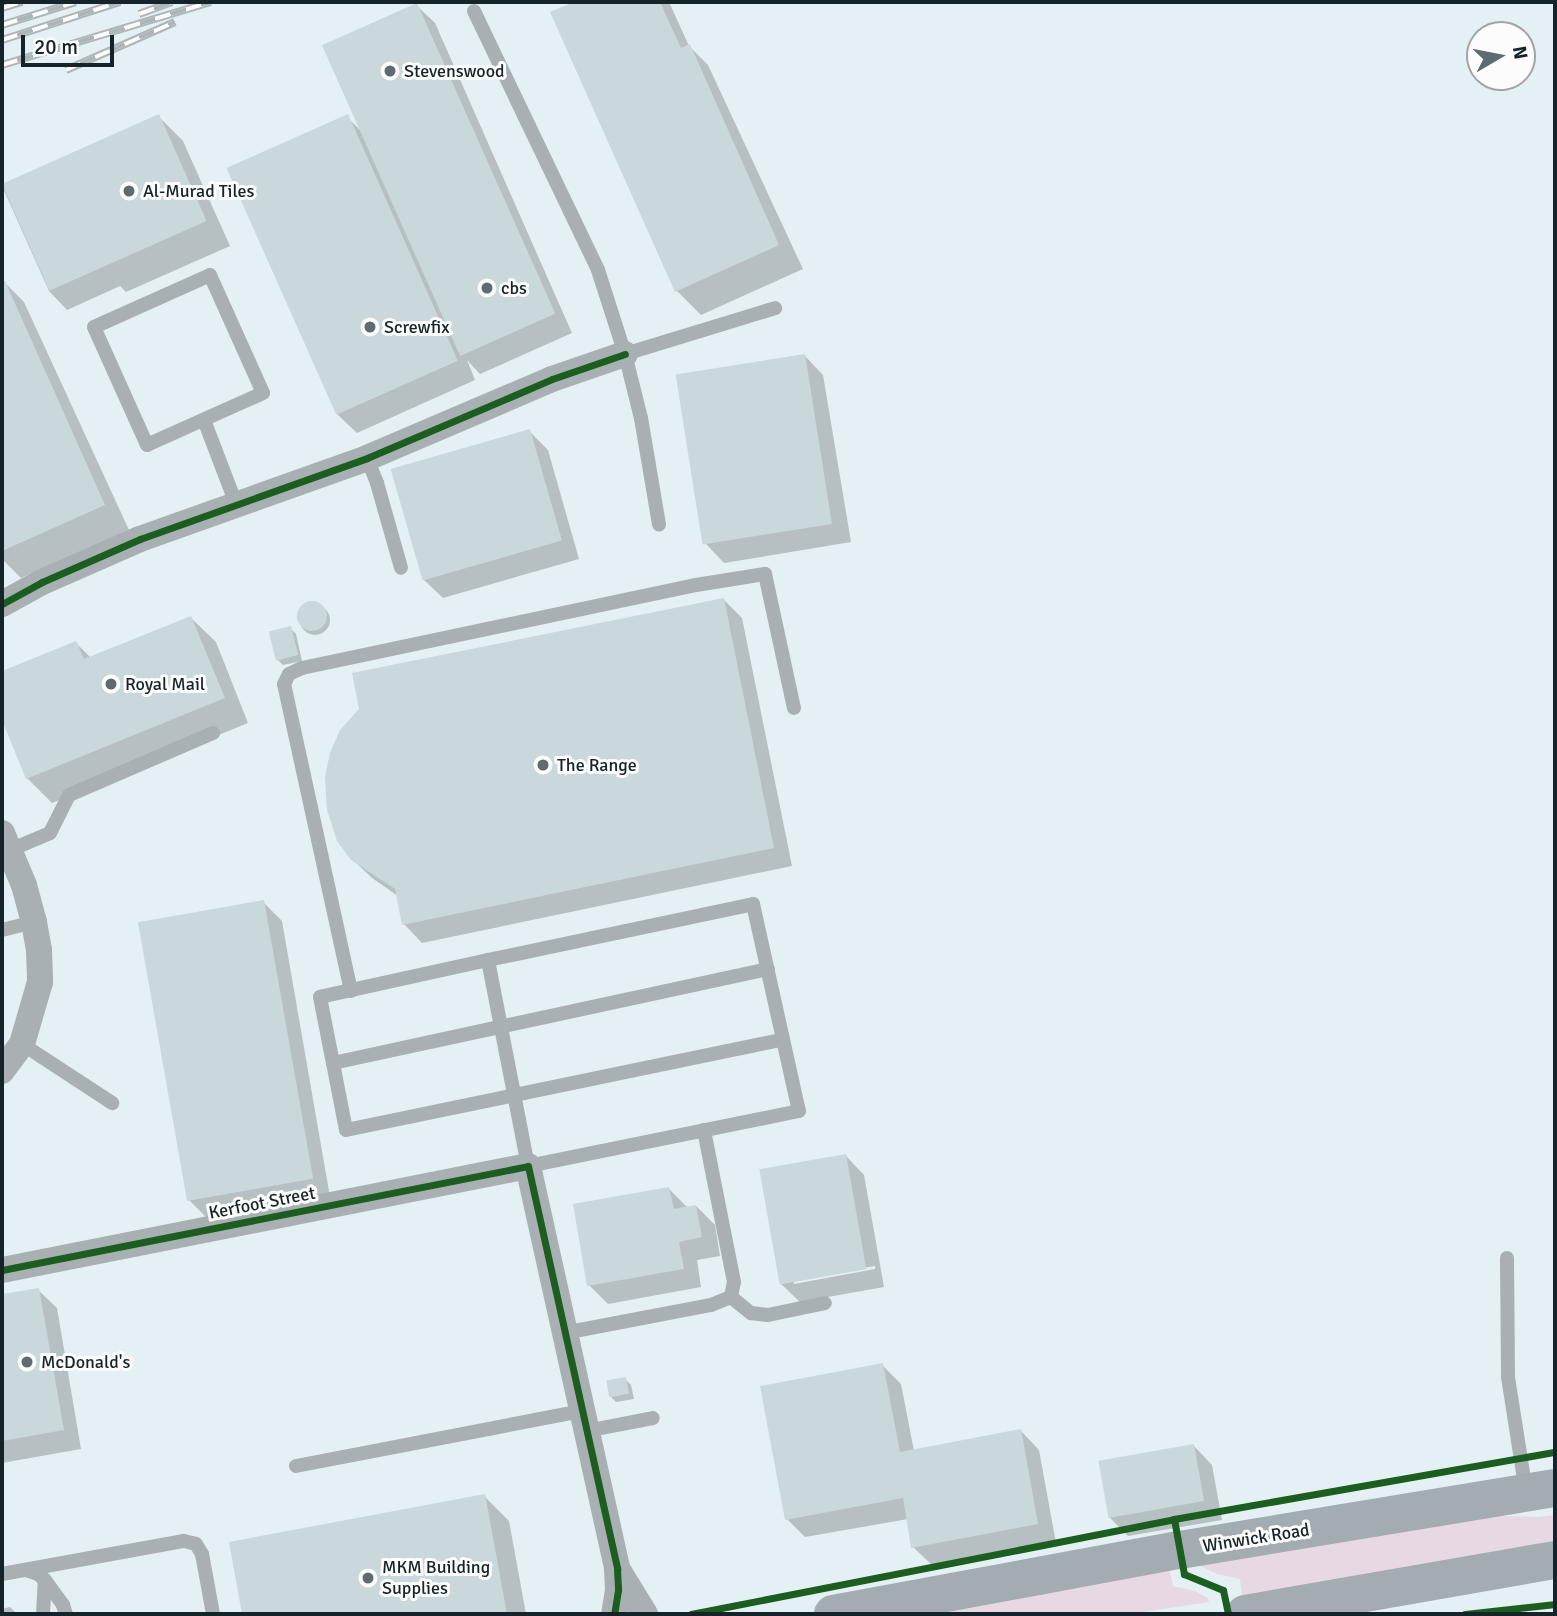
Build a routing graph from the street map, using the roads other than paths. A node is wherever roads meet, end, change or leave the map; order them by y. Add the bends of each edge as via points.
1 (474, 11) dead end
2 (775, 308) dead end
3 (625, 354) junction
4 (204, 420) junction
5 (367, 457) junction
6 (236, 504) junction
7 (659, 524) dead end
8 (401, 568) dead end
9 (2, 604) edge
10 (794, 708) dead end
11 (213, 733) dead end
12 (6, 842) edge
13 (34, 922) junction
14 (2, 930) edge
15 (488, 960) junction
16 (768, 969) junction
17 (351, 991) junction
18 (501, 1026) junction
19 (782, 1040) junction
20 (22, 1044) junction
21 (333, 1063) junction
22 (2, 1071) edge
23 (514, 1096) junction
24 (112, 1103) dead end
25 (704, 1130) junction
26 (528, 1166) junction
27 (1507, 1258) dead end
28 (2, 1270) edge
29 (731, 1297) junction
30 (825, 1303) dead end
31 (564, 1333) junction
32 (653, 1418) dead end
33 (583, 1421) junction
34 (296, 1466) dead end
35 (1541, 1490) edge
36 (1555, 1560) edge
37 (617, 1569) junction
38 (25, 1570) junction
39 (2, 1574) edge
40 (46, 1580) junction
41 (43, 1614) edge
42 (66, 1614) edge
43 (213, 1614) edge
44 (614, 1614) edge
45 (645, 1614) edge
46 (833, 1614) edge
47 (1245, 1614) edge

1 - 3 lane via 598,270
2 - 3 lane
3 - 5 street via 552,379
3 - 7 lane
4 - 4 lane via 263,393 210,275 94,327 147,446
4 - 6 lane
5 - 6 street
5 - 8 lane
6 - 9 street via 140,539
10 - 17 lane via 765,574 289,674 284,684
11 - 12 lane via 69,795 50,834
12 - 13 street
13 - 14 lane
13 - 20 street via 40,982
15 - 16 lane via 753,904
15 - 17 lane
15 - 18 lane
16 - 18 lane
16 - 19 lane
17 - 21 lane via 320,997
18 - 21 lane
18 - 23 lane
19 - 23 lane
19 - 25 lane via 799,1111
20 - 22 street
20 - 24 lane
21 - 23 lane via 346,1130
23 - 26 lane
25 - 26 lane
25 - 29 lane via 734,1282
26 - 28 street, Kerfoot Street
26 - 31 street
27 - 35 lane via 1508,1377
29 - 30 lane via 751,1313 768,1315
29 - 31 lane
31 - 33 street
32 - 33 lane
33 - 34 lane
33 - 37 street
35 - 46 highway, Winwick Road
36 - 47 highway
37 - 44 street
37 - 45 street
38 - 39 lane
38 - 40 lane
38 - 43 lane via 184,1541 196,1544 202,1554
40 - 41 lane
40 - 42 lane

